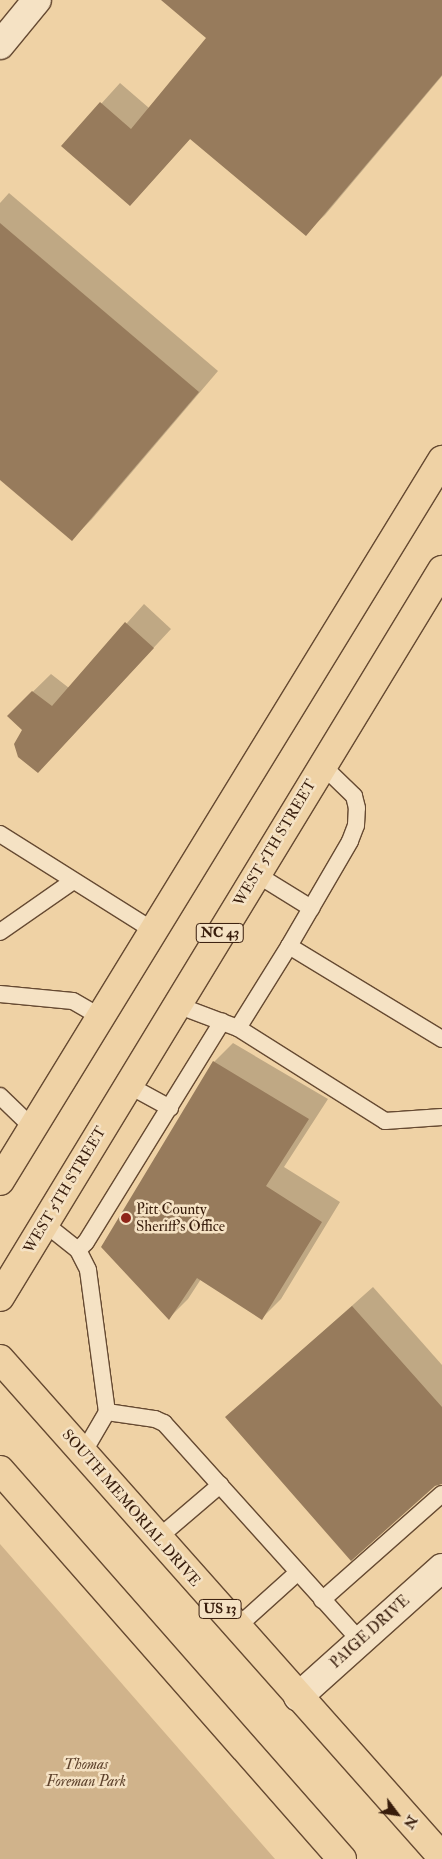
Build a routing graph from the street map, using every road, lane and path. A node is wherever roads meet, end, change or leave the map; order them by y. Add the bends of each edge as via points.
1 (37, 0) edge
2 (0, 45) edge
3 (442, 460) edge
4 (442, 570) edge
5 (322, 765) junction
6 (0, 834) edge
7 (256, 874) junction
8 (73, 881) junction
9 (311, 908) junction
10 (154, 931) junction
11 (0, 932) edge
12 (289, 946) junction
13 (0, 994) edge
14 (177, 1005) junction
15 (101, 1017) junction
16 (222, 1022) junction
17 (238, 1028) junction
18 (442, 1039) edge
19 (128, 1085) junction
20 (0, 1096) edge
21 (170, 1108) junction
22 (442, 1117) edge
23 (33, 1128) junction
24 (0, 1181) edge
25 (44, 1223) junction
26 (78, 1250) junction
27 (0, 1297) edge
28 (0, 1360) edge
29 (107, 1412) junction
30 (83, 1453) junction
31 (0, 1470) edge
32 (220, 1485) junction
33 (442, 1494) edge
34 (158, 1538) junction
35 (442, 1568) edge
36 (298, 1572) junction
37 (322, 1600) junction
38 (237, 1628) junction
39 (360, 1641) junction
40 (298, 1697) junction
41 (442, 1857) edge
42 (342, 1859) edge

1 - 2 street
3 - 10 main road
4 - 5 main road, WEST 5TH STREET / NC 43
5 - 7 main road, WEST 5TH STREET / NC 43
5 - 9 lane via 354,796 356,825
6 - 8 lane
7 - 9 lane
7 - 14 main road, WEST 5TH STREET / NC 43
8 - 10 lane
8 - 11 lane
9 - 12 lane
10 - 15 main road
12 - 17 lane
12 - 18 lane
13 - 15 lane via 73,1001
14 - 16 lane
14 - 19 main road, WEST 5TH STREET / NC 43
15 - 23 main road
16 - 17 lane
16 - 21 lane
17 - 22 lane via 386,1120
19 - 21 lane
19 - 25 main road, WEST 5TH STREET / NC 43
20 - 23 lane
21 - 26 lane
23 - 24 main road
25 - 26 lane
25 - 27 main road, WEST 5TH STREET / NC 43
26 - 29 lane via 88,1270
28 - 30 main road, SOUTH MEMORIAL DRIVE / US 13
29 - 30 lane
29 - 32 lane via 164,1423
30 - 34 main road, SOUTH MEMORIAL DRIVE / US 13
31 - 42 main road
32 - 34 lane
32 - 36 lane
33 - 37 lane
34 - 38 main road, SOUTH MEMORIAL DRIVE / US 13
35 - 39 street, PAIGE DRIVE
36 - 37 lane
36 - 38 lane
37 - 39 lane
38 - 40 main road, SOUTH MEMORIAL DRIVE / US 13
39 - 40 street, PAIGE DRIVE
40 - 41 main road, SOUTH MEMORIAL DRIVE / US 13

